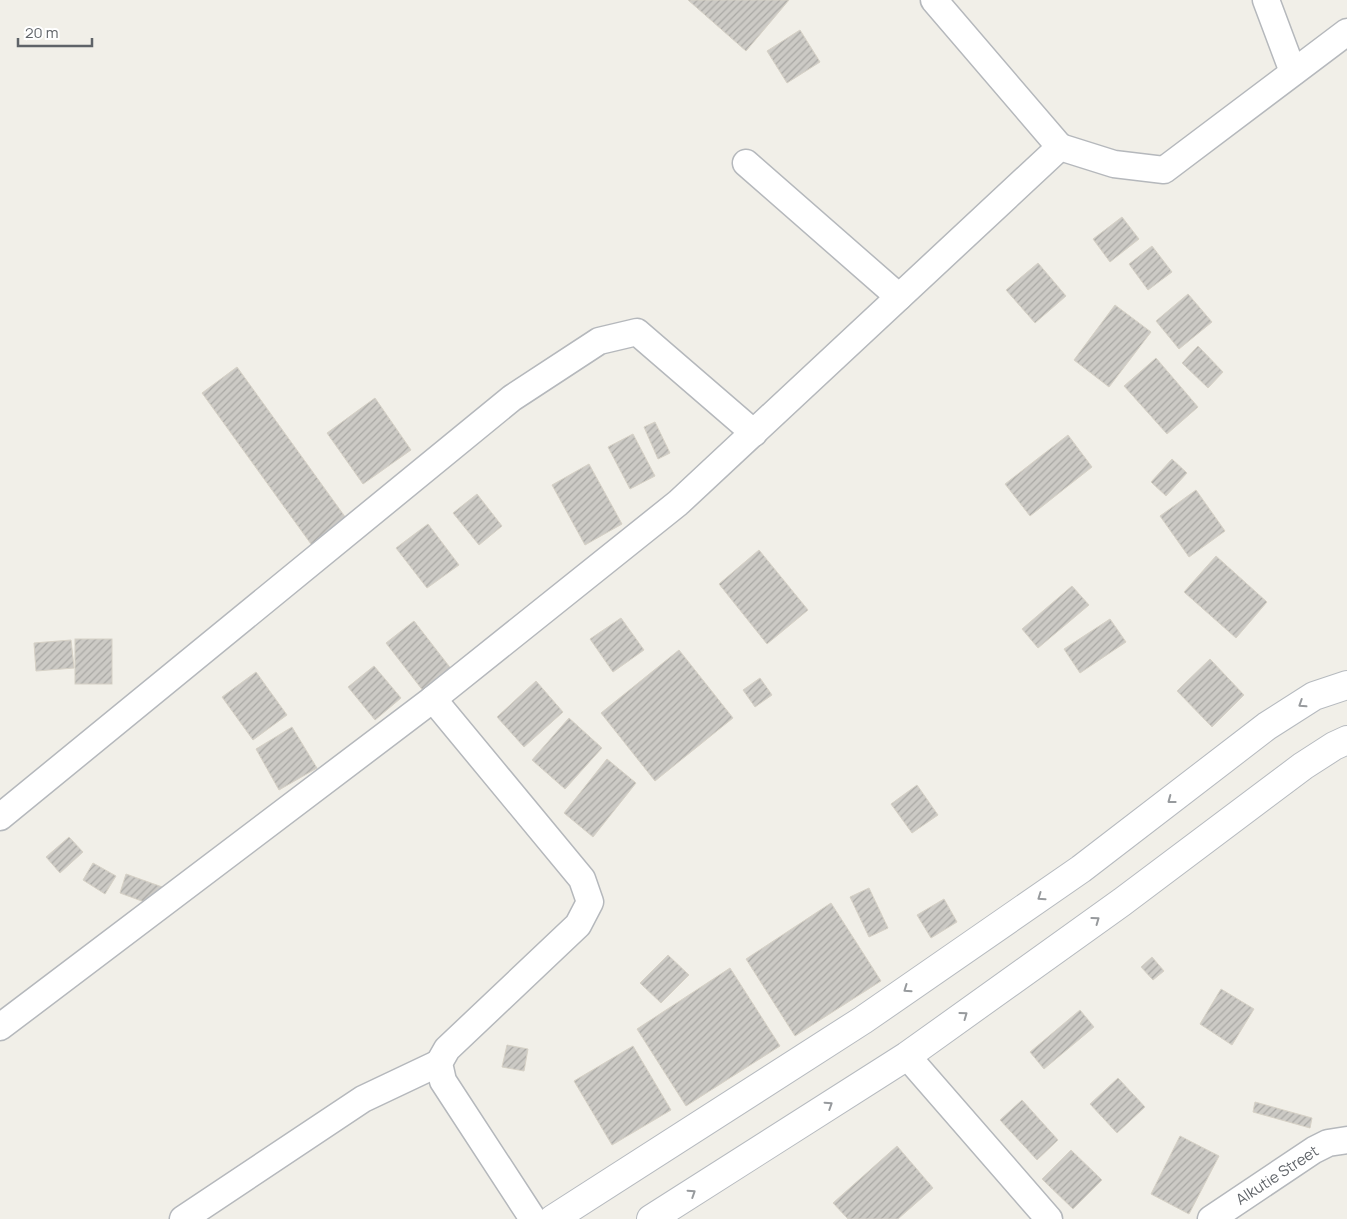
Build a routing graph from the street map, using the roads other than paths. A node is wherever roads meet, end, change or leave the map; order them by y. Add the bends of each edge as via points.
1 (934, 0) edge
2 (1266, 0) edge
3 (1347, 32) edge
4 (1293, 72) junction
5 (1060, 146) junction
6 (746, 163) dead end
7 (899, 297) junction
8 (754, 433) junction
9 (1347, 686) edge
10 (433, 699) junction
11 (1347, 740) edge
12 (0, 817) edge
13 (0, 1027) edge
14 (906, 1056) junction
15 (439, 1063) junction
16 (1347, 1140) edge
17 (183, 1219) edge
18 (533, 1219) edge
19 (552, 1219) edge
20 (651, 1219) edge
21 (1049, 1219) edge
22 (1210, 1219) edge

1 - 5 street
2 - 4 street
3 - 4 street
4 - 5 street via 1164,170 1114,164
5 - 7 street
6 - 7 street
7 - 8 street
8 - 10 street via 678,503
8 - 12 street via 637,332 599,342 512,398
9 -> 19 main road via 1314,696 1267,726 1081,869 871,1015
10 - 13 street
10 - 15 street via 582,879 590,902 578,925 447,1049
14 -> 11 main road via 1122,902 1303,766
20 -> 14 main road
14 - 21 street
15 - 17 street via 363,1099
15 - 18 street via 443,1081
16 - 22 street, Alkutie Street via 1328,1143 1314,1150

